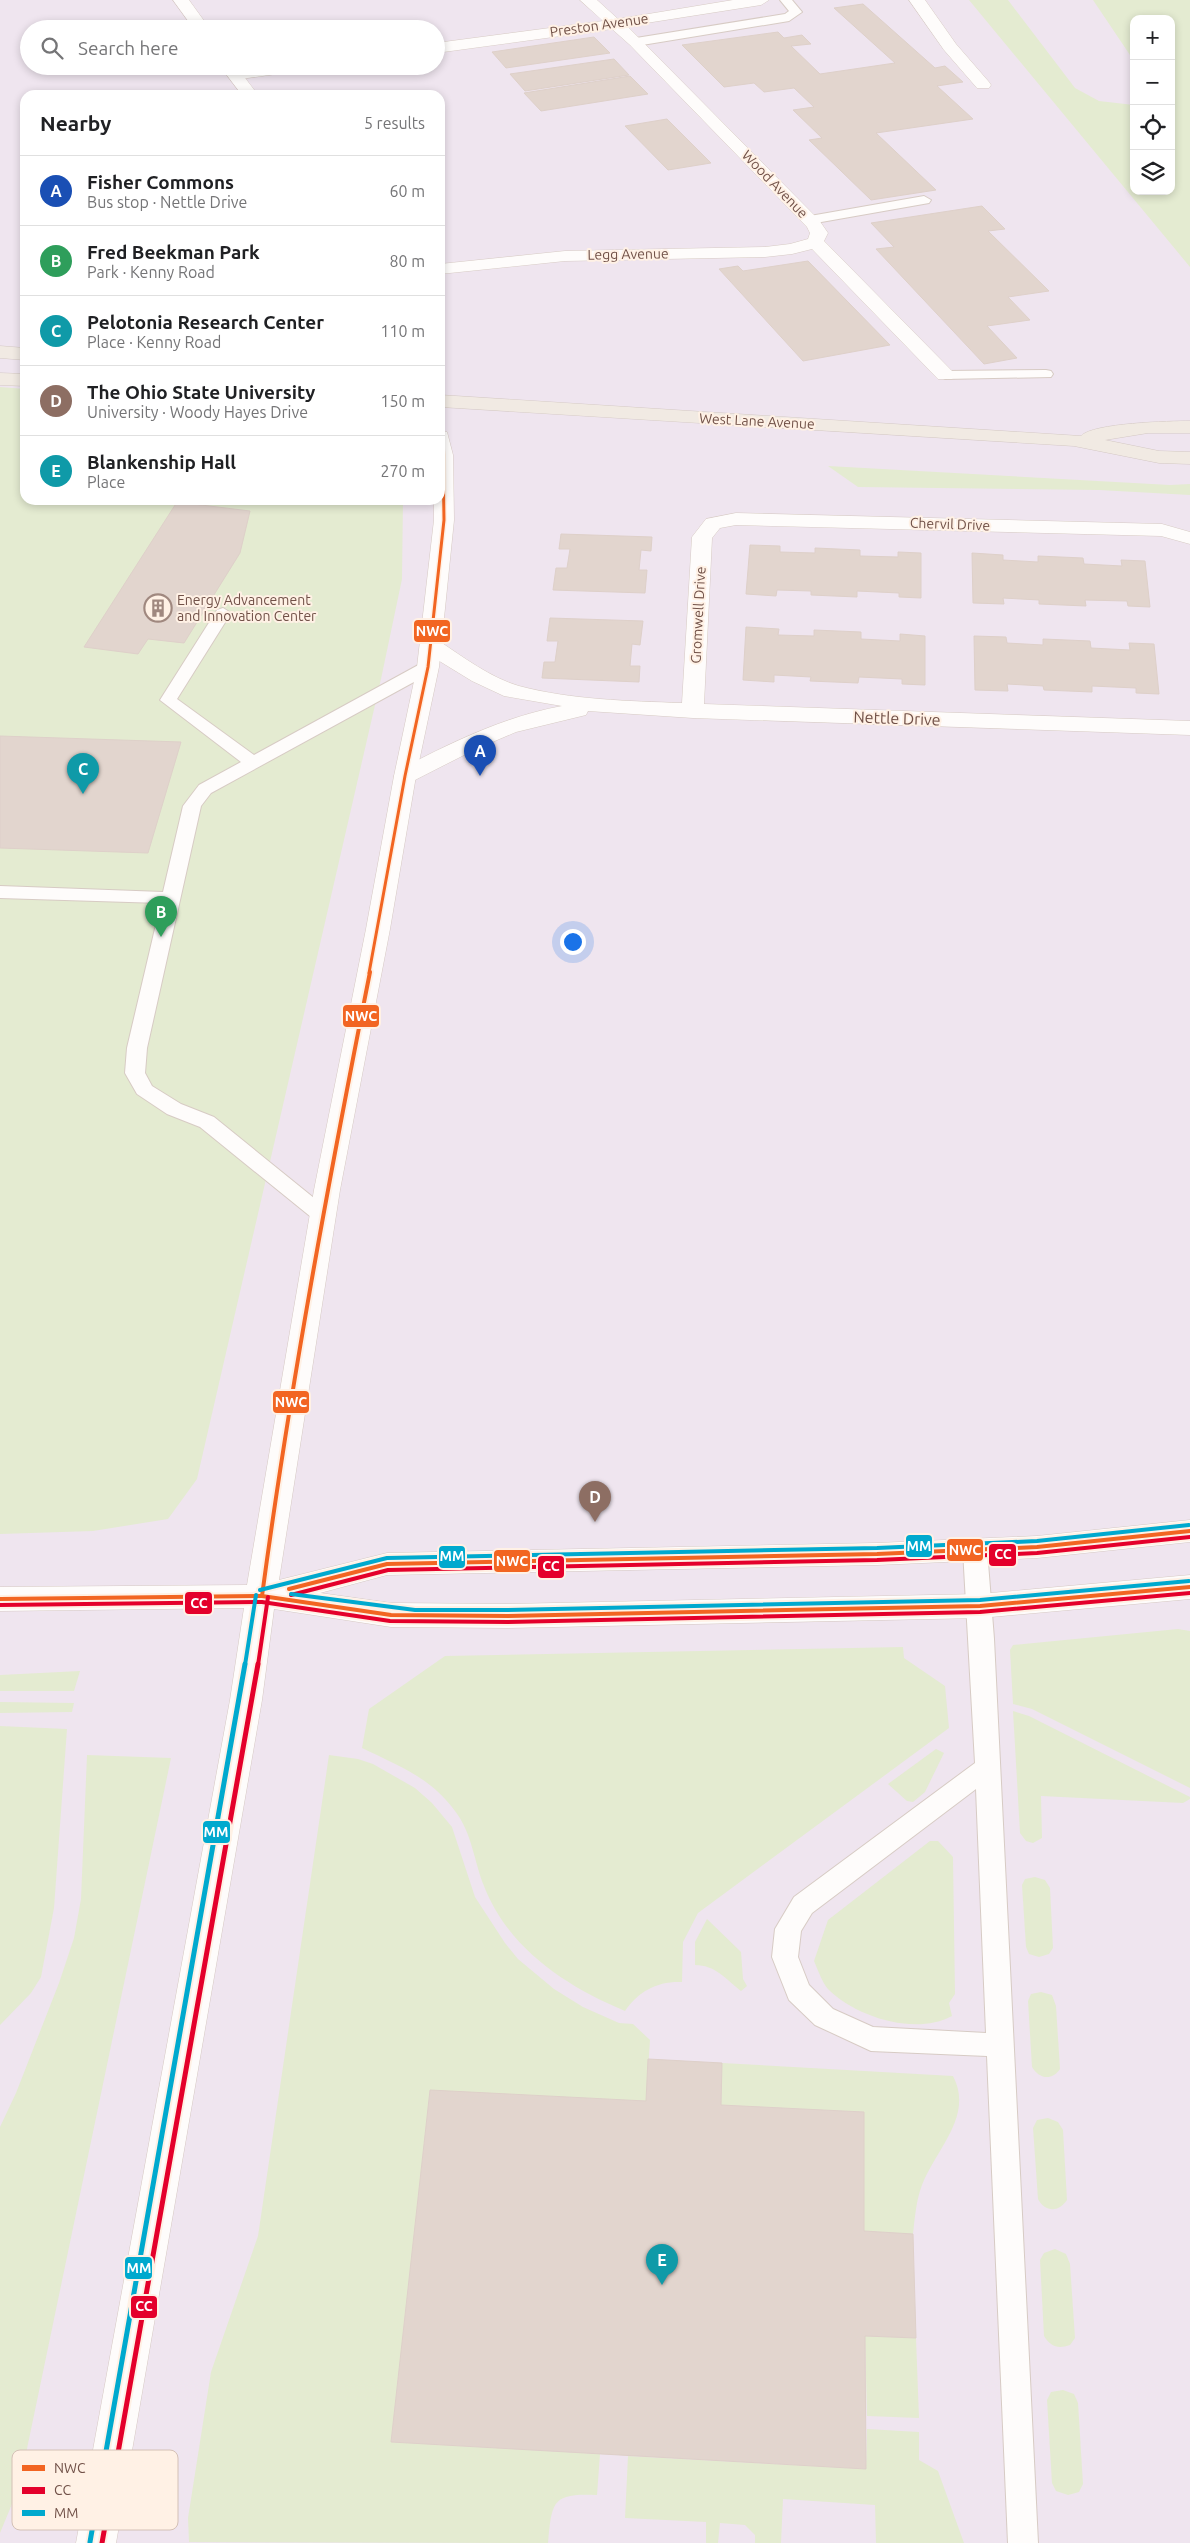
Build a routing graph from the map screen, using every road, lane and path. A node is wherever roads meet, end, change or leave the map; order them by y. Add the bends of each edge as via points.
1 (181, 0) edge
2 (588, 0) edge
3 (761, 0) edge
4 (786, 0) edge
5 (918, 0) edge
6 (195, 20) edge
7 (614, 24) junction
8 (636, 42) junction
9 (445, 47) edge
10 (235, 75) edge
11 (983, 85) dead end
12 (246, 90) edge
13 (924, 200) dead end
14 (810, 220) junction
15 (815, 242) junction
16 (445, 268) edge
17 (0, 352) edge
18 (20, 354) edge
19 (1046, 374) dead end
20 (945, 375) joint
21 (0, 379) edge
22 (20, 380) edge
23 (445, 401) edge
24 (1190, 427) edge
25 (1074, 440) junction
26 (1190, 458) edge
27 (444, 505) edge
28 (714, 523) joint
29 (1189, 536) edge
30 (223, 613) dead end
31 (429, 656) junction
32 (604, 707) junction
33 (693, 711) junction
34 (1190, 728) edge
35 (253, 763) junction
36 (404, 776) junction
37 (0, 892) edge
38 (171, 898) junction
39 (323, 1216) junction
40 (1190, 1531) edge
41 (975, 1550) junction
42 (1190, 1587) edge
43 (262, 1596) junction
44 (0, 1599) edge
45 (980, 1606) junction
46 (988, 1767) junction
47 (1000, 2045) junction
48 (113, 2450) edge
49 (98, 2530) edge
50 (96, 2543) edge
51 (1023, 2543) edge

1 - 6 street
2 - 7 street, Wood Avenue
3 - 7 street, Preston Avenue
4 - 8 lane via 796,12 789,17
5 - 11 street via 950,47
7 - 8 street, Wood Avenue
7 - 9 street, Preston Avenue
8 - 14 street, Wood Avenue
10 - 12 street
13 - 14 lane
14 - 15 street, Wood Avenue via 819,233
15 - 16 street, Legg Avenue via 765,252 565,256
15 - 20 street
17 - 18 main road
19 - 20 lane
21 - 22 main road
23 - 25 main road, West Lane Avenue
24 - 25 main road, West Lane Avenue via 1148,427
25 - 26 main road, West Lane Avenue via 1159,457
27 - 31 street
28 - 29 street, Chervil Drive via 736,519 1162,530
28 - 33 street, Gromwell Drive via 702,538
30 - 35 lane via 168,700
31 - 32 street, Nettle Drive via 512,690
31 - 35 lane
31 - 36 street
32 - 33 street, Nettle Drive
32 - 36 street, Nettle Drive via 519,722 480,737
33 - 34 street, Nettle Drive
35 - 38 lane via 205,789 192,806
36 - 39 street
37 - 38 lane
38 - 39 lane via 137,1048 135,1073 144,1090 174,1109 207,1122
39 - 43 street
40 - 41 street
41 - 43 street via 387,1564
41 - 45 lane
42 - 45 street
43 - 44 street
43 - 45 street via 415,1616
43 - 48 street
45 - 46 lane
46 - 47 lane
46 - 47 lane via 803,1905 788,1929 785,1957 798,1992 811,2005 824,2017 871,2039
47 - 51 lane
49 - 50 street

